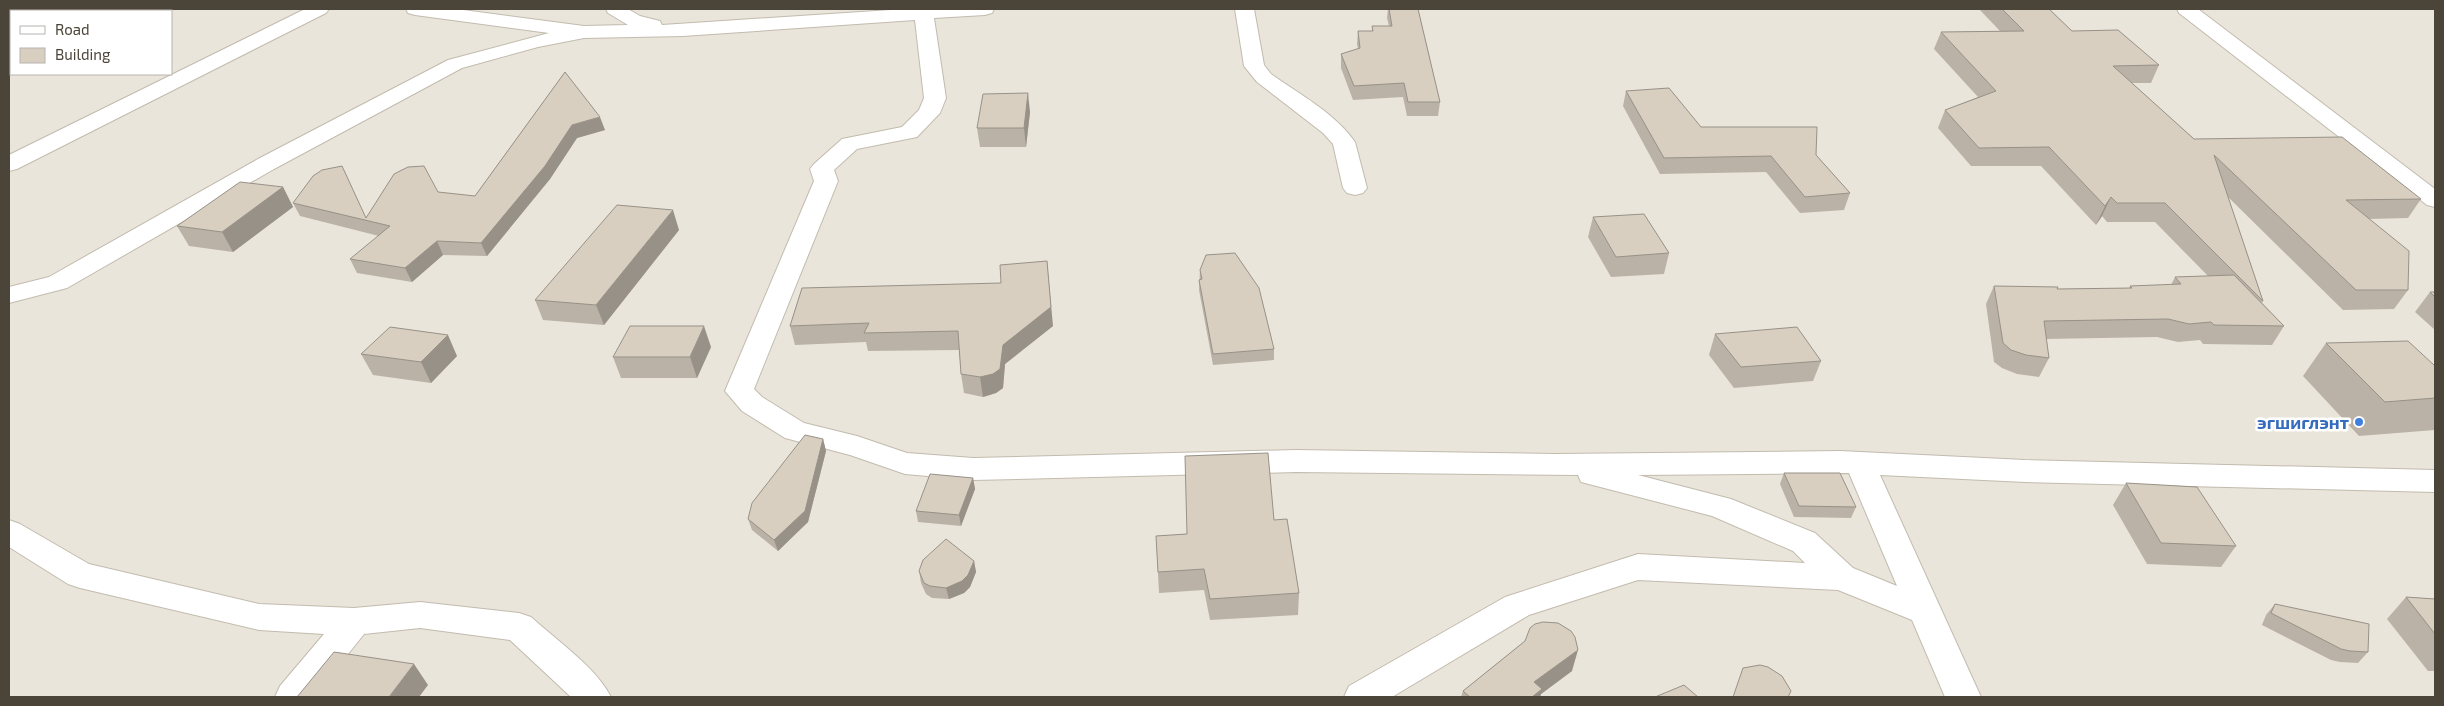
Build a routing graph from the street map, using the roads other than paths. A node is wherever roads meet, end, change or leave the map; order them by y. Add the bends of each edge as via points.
1 (319, 9) edge
2 (415, 9) edge
3 (615, 9) edge
4 (985, 9) edge
5 (1244, 9) edge
6 (2186, 9) edge
7 (924, 12) junction
8 (683, 30) junction
9 (584, 32) junction
10 (9, 164) edge
11 (1355, 188) dead end
12 (2435, 200) edge
13 (9, 295) edge
14 (1860, 463) junction
15 (1556, 465) junction
16 (2435, 481) edge
17 (9, 532) edge
18 (1841, 577) junction
19 (1923, 610) junction
20 (354, 622) junction
21 (293, 697) edge
22 (592, 697) edge
23 (1362, 697) edge
24 (1963, 697) edge

1 - 10 street
2 - 9 street
3 - 8 street via 634,21
4 - 7 street
5 - 11 street via 1254,66 1264,78 1331,128 1344,142
6 - 12 street
7 - 8 street
7 - 15 street via 935,98 929,113 909,132 850,144 822,169 826,181 739,392 752,404 795,431 857,446 905,463 973,469 1296,461
8 - 9 street
9 - 13 street via 454,64 266,164 58,283
14 - 15 street
14 - 16 street via 2025,471
14 - 19 street
15 - 18 street via 1720,507 1804,542
17 - 20 street via 80,575 259,617
18 - 19 street
18 - 23 street via 1638,566 1517,606
19 - 24 street
20 - 21 street
20 - 22 street via 420,615 518,627

